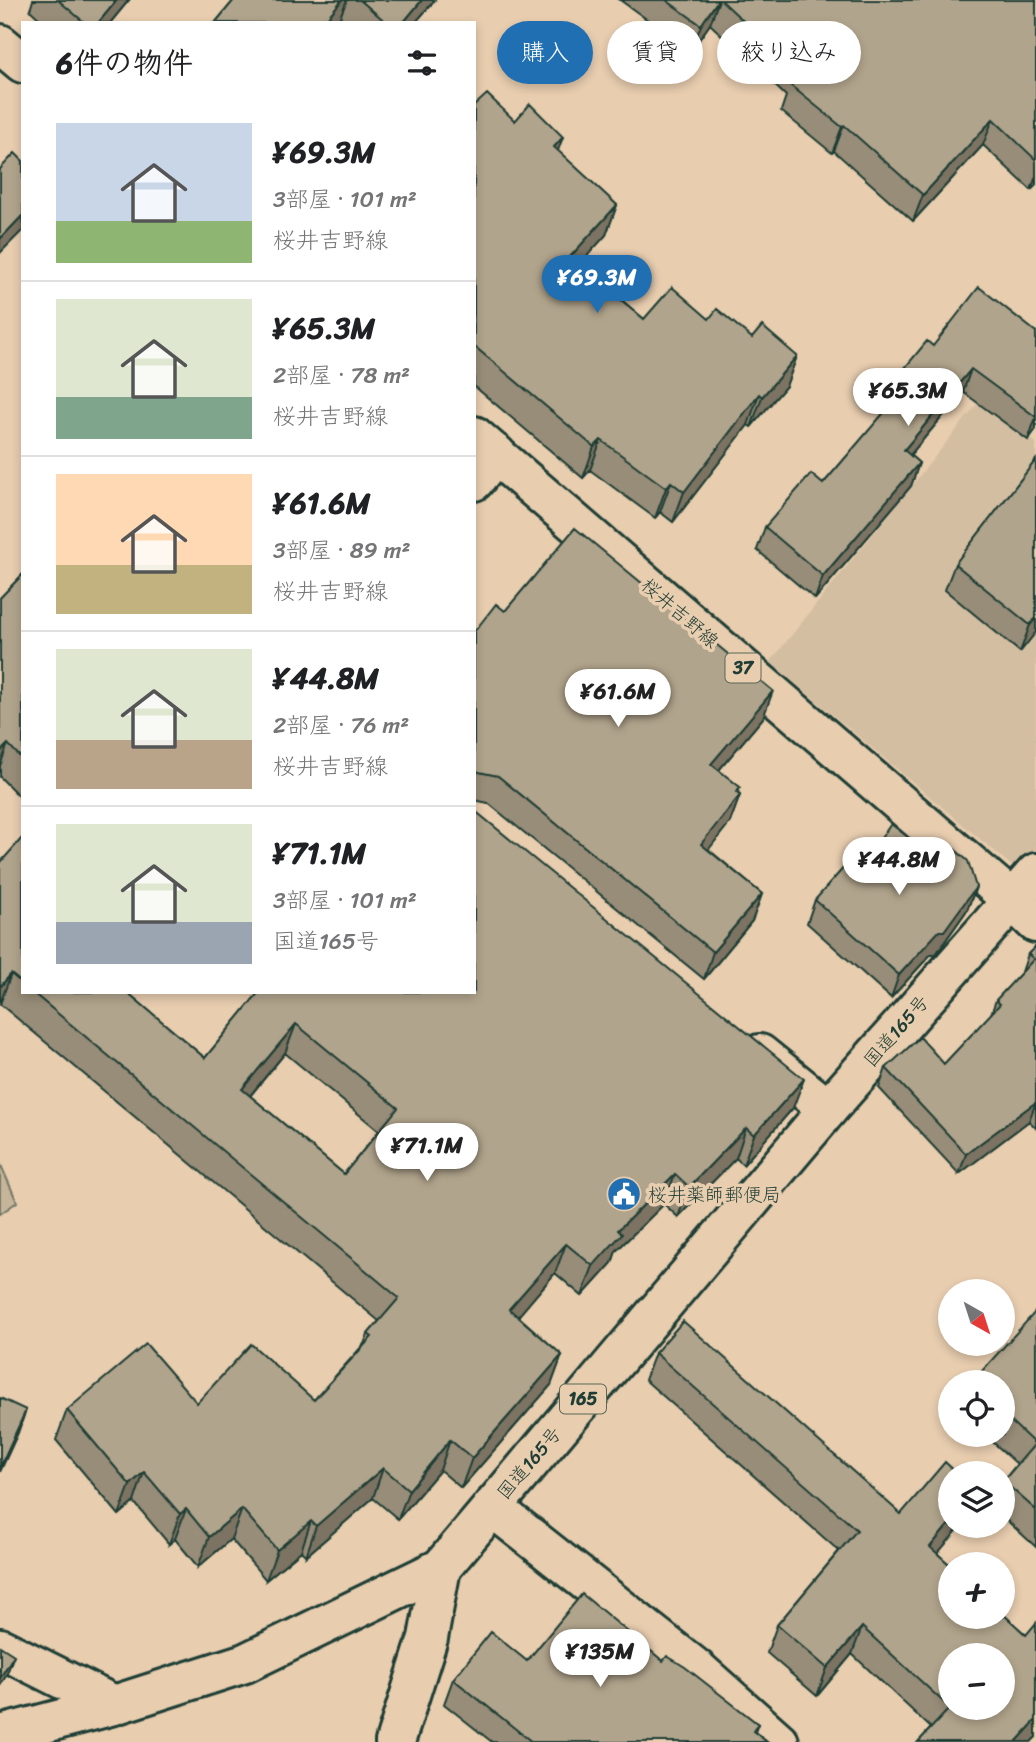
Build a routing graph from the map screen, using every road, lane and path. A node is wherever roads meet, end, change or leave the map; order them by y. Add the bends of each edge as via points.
1 (0, 44) edge
2 (21, 61) edge
3 (482, 457) edge
4 (1028, 899) edge
5 (731, 1030) edge
6 (828, 1109) junction
7 (492, 1507) junction
8 (441, 1568) junction
9 (0, 1648) edge
10 (114, 1705) junction
11 (0, 1735) edge
12 (395, 1742) edge
13 (779, 1742) edge

1 - 2 main road
3 - 4 main road, 桜井吉野線 / 37
4 - 6 main road, 国道165号 / 165
5 - 6 main road
6 - 7 main road, 国道165号 / 165
7 - 8 main road, 国道165号 / 165
7 - 13 main road via 698,1670
8 - 10 main road, 国道165号 / 165 via 245,1663
8 - 12 main road via 428,1638
9 - 10 main road
10 - 11 main road, 国道165号 / 165

